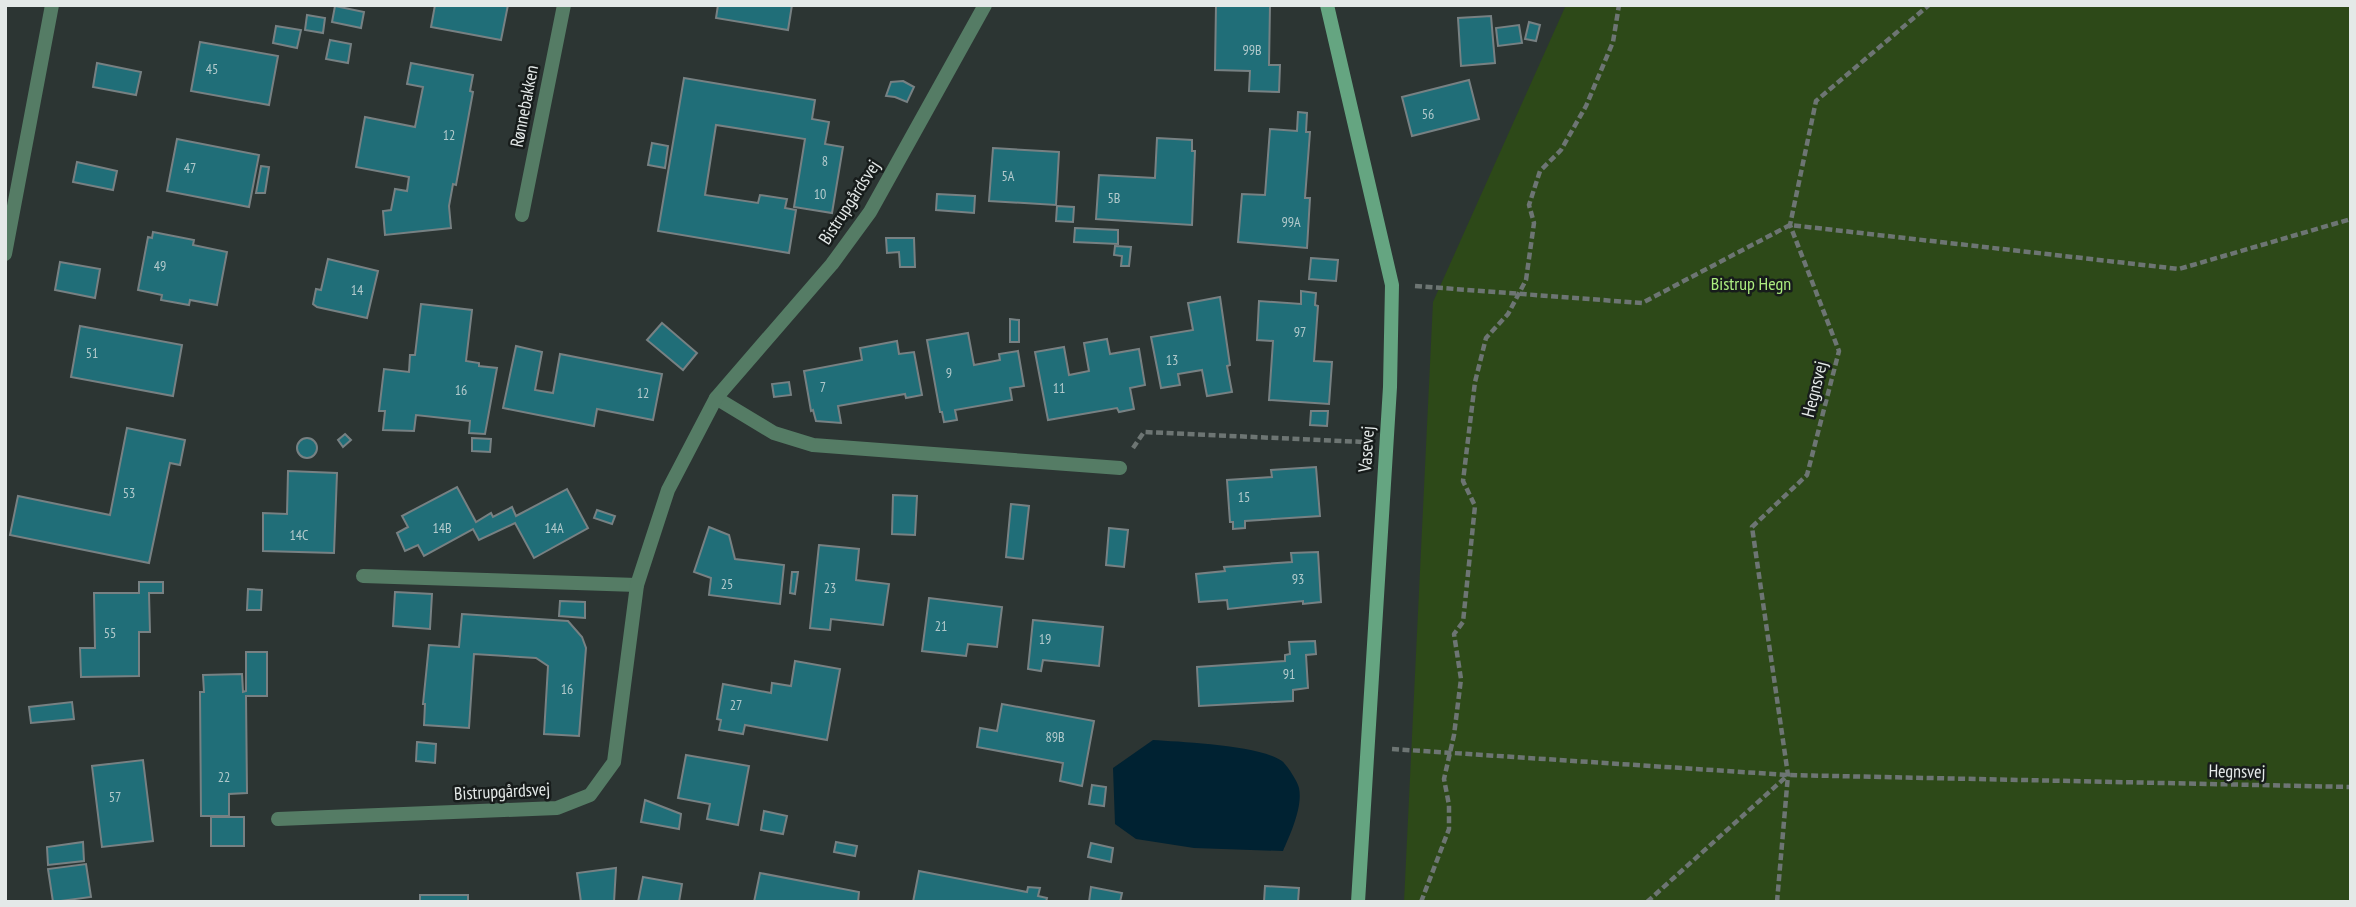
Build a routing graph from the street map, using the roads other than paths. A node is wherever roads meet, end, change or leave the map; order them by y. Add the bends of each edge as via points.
1 (52, 5) edge
2 (564, 5) edge
3 (985, 5) edge
4 (1327, 5) edge
5 (523, 215) dead end
6 (5, 254) edge
7 (716, 398) junction
8 (1119, 468) road end
9 (362, 576) dead end
10 (637, 585) junction
11 (278, 819) dead end
12 (1357, 902) edge

1 - 6 street
2 - 5 street, Rønnebakken
3 - 7 street, Bistrupgårdsvej via 870,212 832,264
4 - 12 street, Vasevej via 1392,285
7 - 8 street via 774,433 813,444
7 - 10 street, Bistrupgårdsvej via 668,489
9 - 10 street
10 - 11 street, Bistrupgårdsvej via 614,762 590,795 557,808

